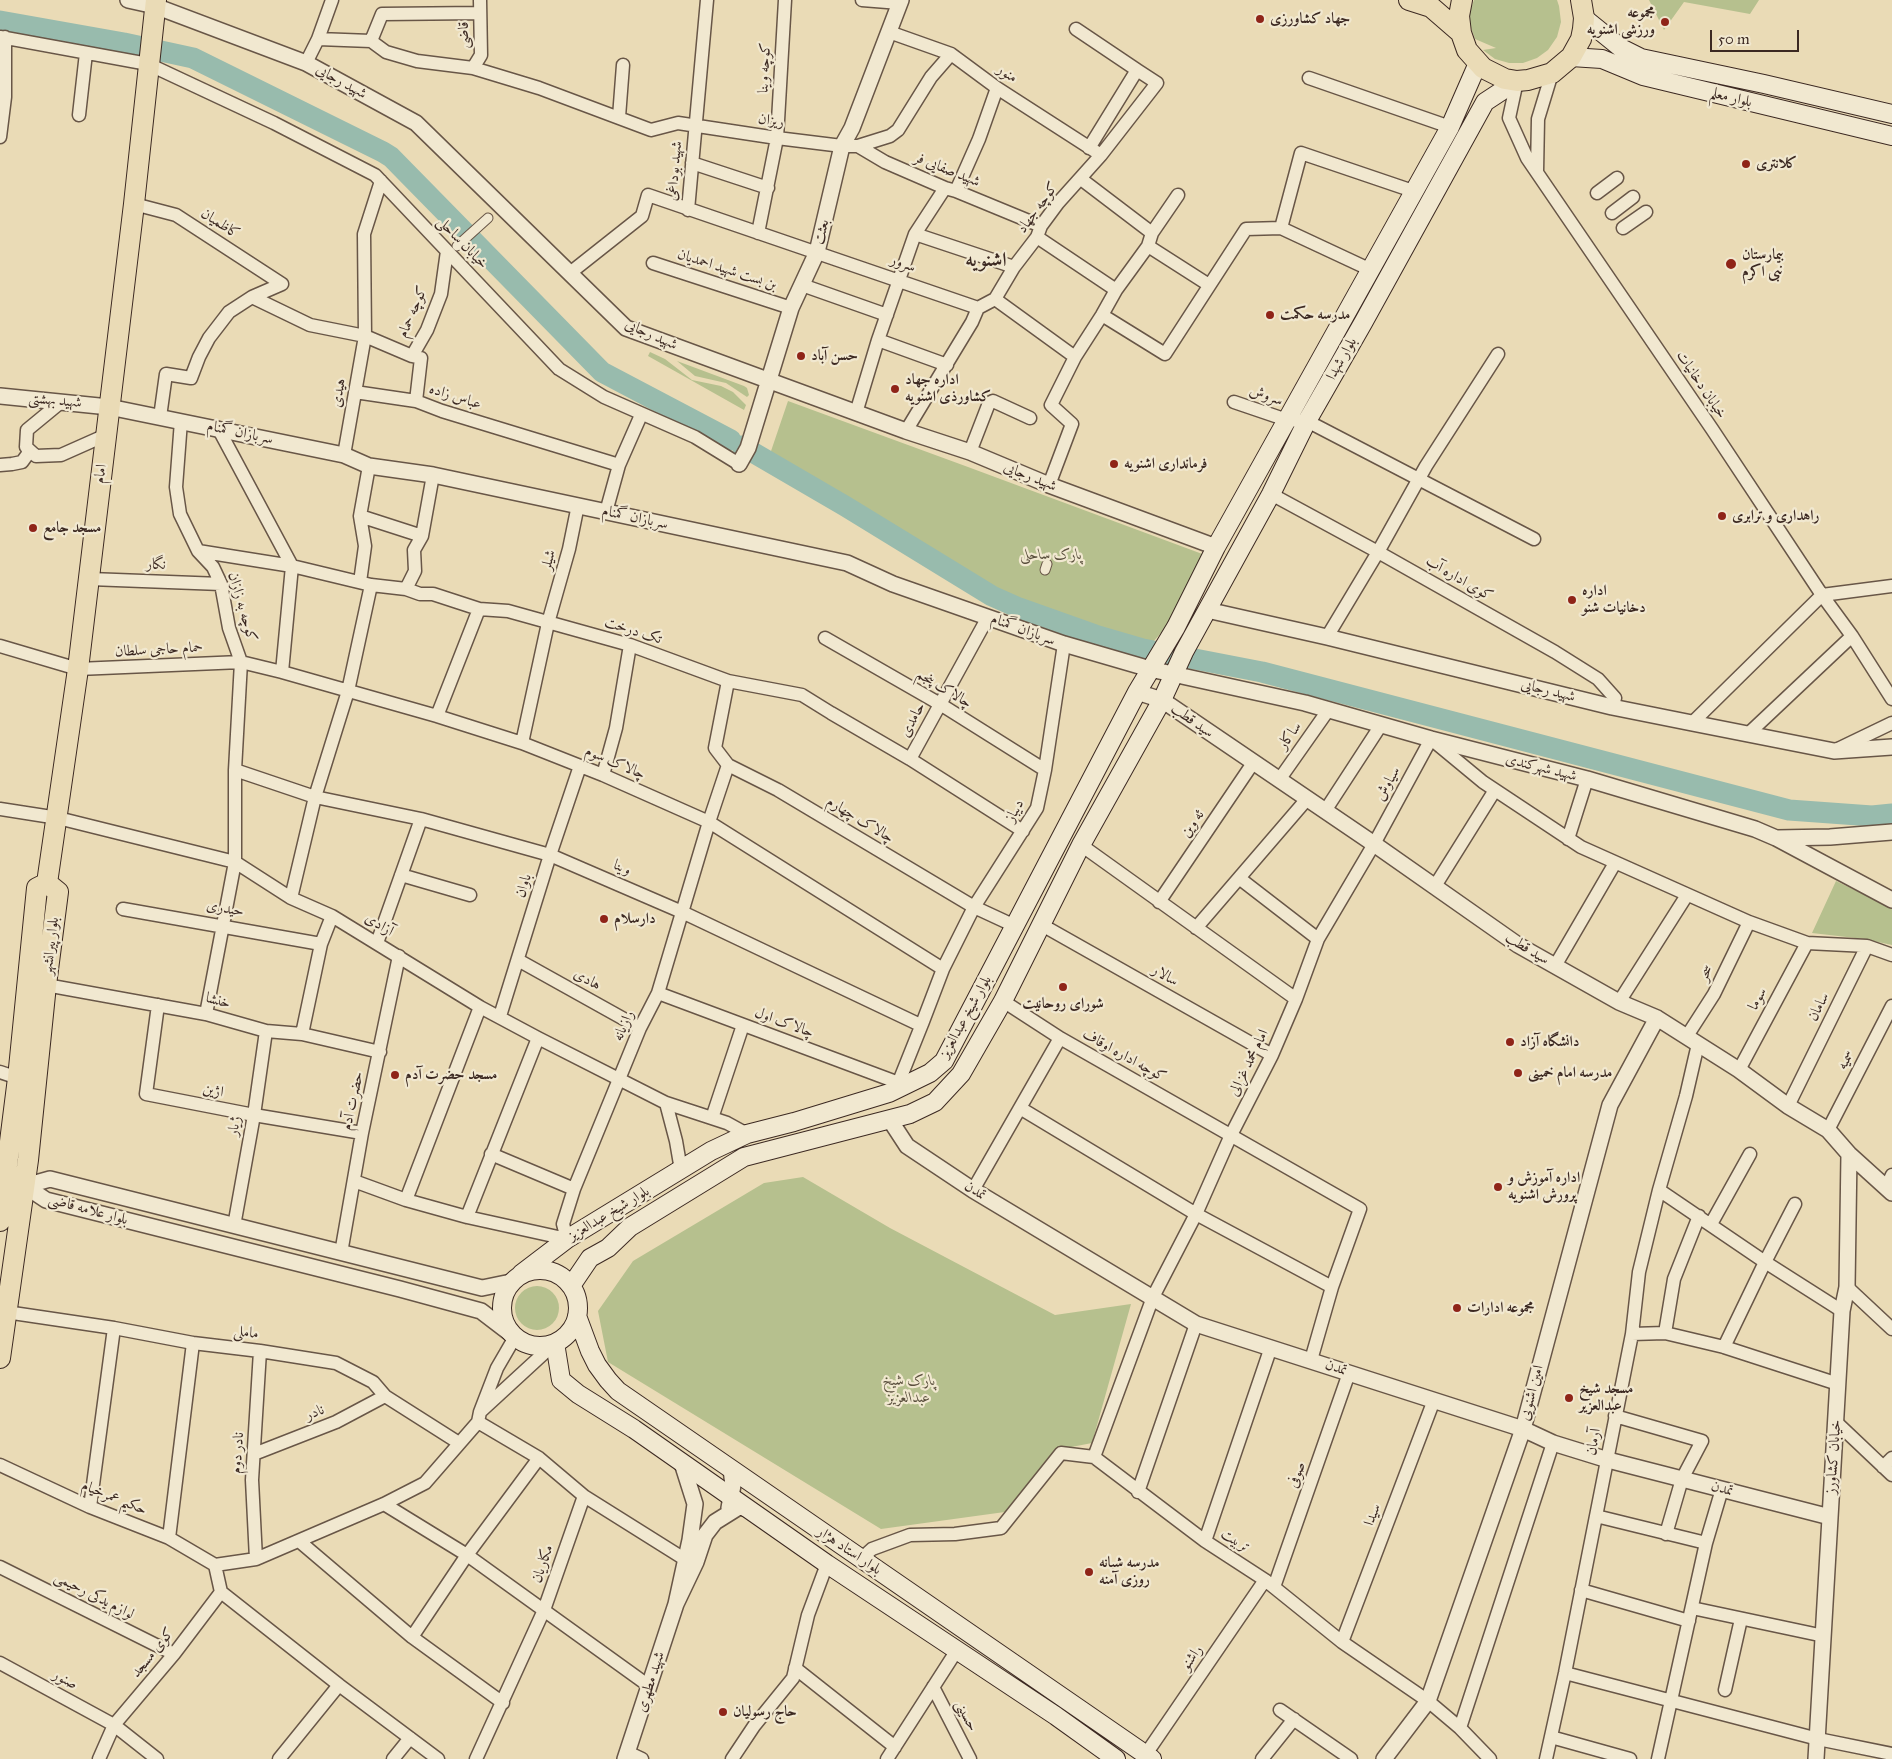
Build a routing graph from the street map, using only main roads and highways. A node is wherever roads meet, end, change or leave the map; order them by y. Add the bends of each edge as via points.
1 (1409, 0) edge
2 (1462, 0) edge
3 (156, 3) edge
4 (1582, 9) edge
5 (1461, 34) junction
6 (1571, 57) junction
7 (1478, 63) junction
8 (1517, 81) junction
9 (1892, 114) edge
10 (1892, 136) edge
11 (1154, 664) joint
12 (1179, 664) joint
13 (47, 882) junction
14 (9, 1075) edge
15 (874, 1096) junction
16 (890, 1120) junction
17 (15, 1184) junction
18 (0, 1221) edge
19 (516, 1278) junction
20 (571, 1286) junction
21 (577, 1316) junction
22 (554, 1343) junction
23 (0, 1358) edge
24 (694, 1444) junction
25 (682, 1463) junction
26 (841, 1545) junction
27 (827, 1564) junction
28 (1149, 1757) edge
29 (1116, 1759) edge

1 - 5 main road via 1431,6
2 - 5 main road via 1459,16
3 - 13 main road, امام via 90,579
4 - 6 main road via 1581,39
4 - 9 main road, بلوار معلم via 1621,48 1641,58
5 - 7 main road via 1467,50
6 - 8 main road via 1552,73
6 - 10 main road, بلوار معلم via 1602,59 1643,76
7 - 8 main road via 1494,74
7 - 11 main road, بلوار شهدا via 1450,127
8 - 12 main road, بلوار شهدا via 1485,102 1307,421
11 - 15 main road, بلوار شیخ عبدالعزیز via 944,1061 930,1074
12 - 16 main road, بلوار شیخ عبدالعزیز via 1081,845 1003,1001 961,1074 935,1102
13 - 14 main road, بلوار پیرانشهر via 37,888
13 - 17 main road, بلوار پیرانشهر via 58,892
14 - 17 main road, بلوار پیرانشهر
15 - 16 main road
15 - 19 main road, بلوار شیخ عبدالعزیز via 747,1134 711,1151 567,1239
16 - 20 main road, بلوار شیخ عبدالعزیز via 744,1158 630,1227 608,1248 590,1258
17 - 18 main road, بلوار پیرانشهر
17 - 23 main road, بلوار پیرانشهر
19 - 20 main road via 532,1270 543,1270 554,1272
19 - 22 main road via 503,1299 502,1317 507,1328 516,1337 533,1345
20 - 21 main road via 576,1296
21 - 22 main road via 569,1332
21 - 24 main road, بلوار استاد هژار via 590,1351 618,1391
22 - 25 main road, بلوار استاد هژار via 562,1380
24 - 25 main road
24 - 26 main road, بلوار استاد هژار
25 - 27 main road, بلوار استاد هژار
26 - 27 main road
26 - 28 main road, بلوار استاد هژار
27 - 29 main road, بلوار استاد هژار

